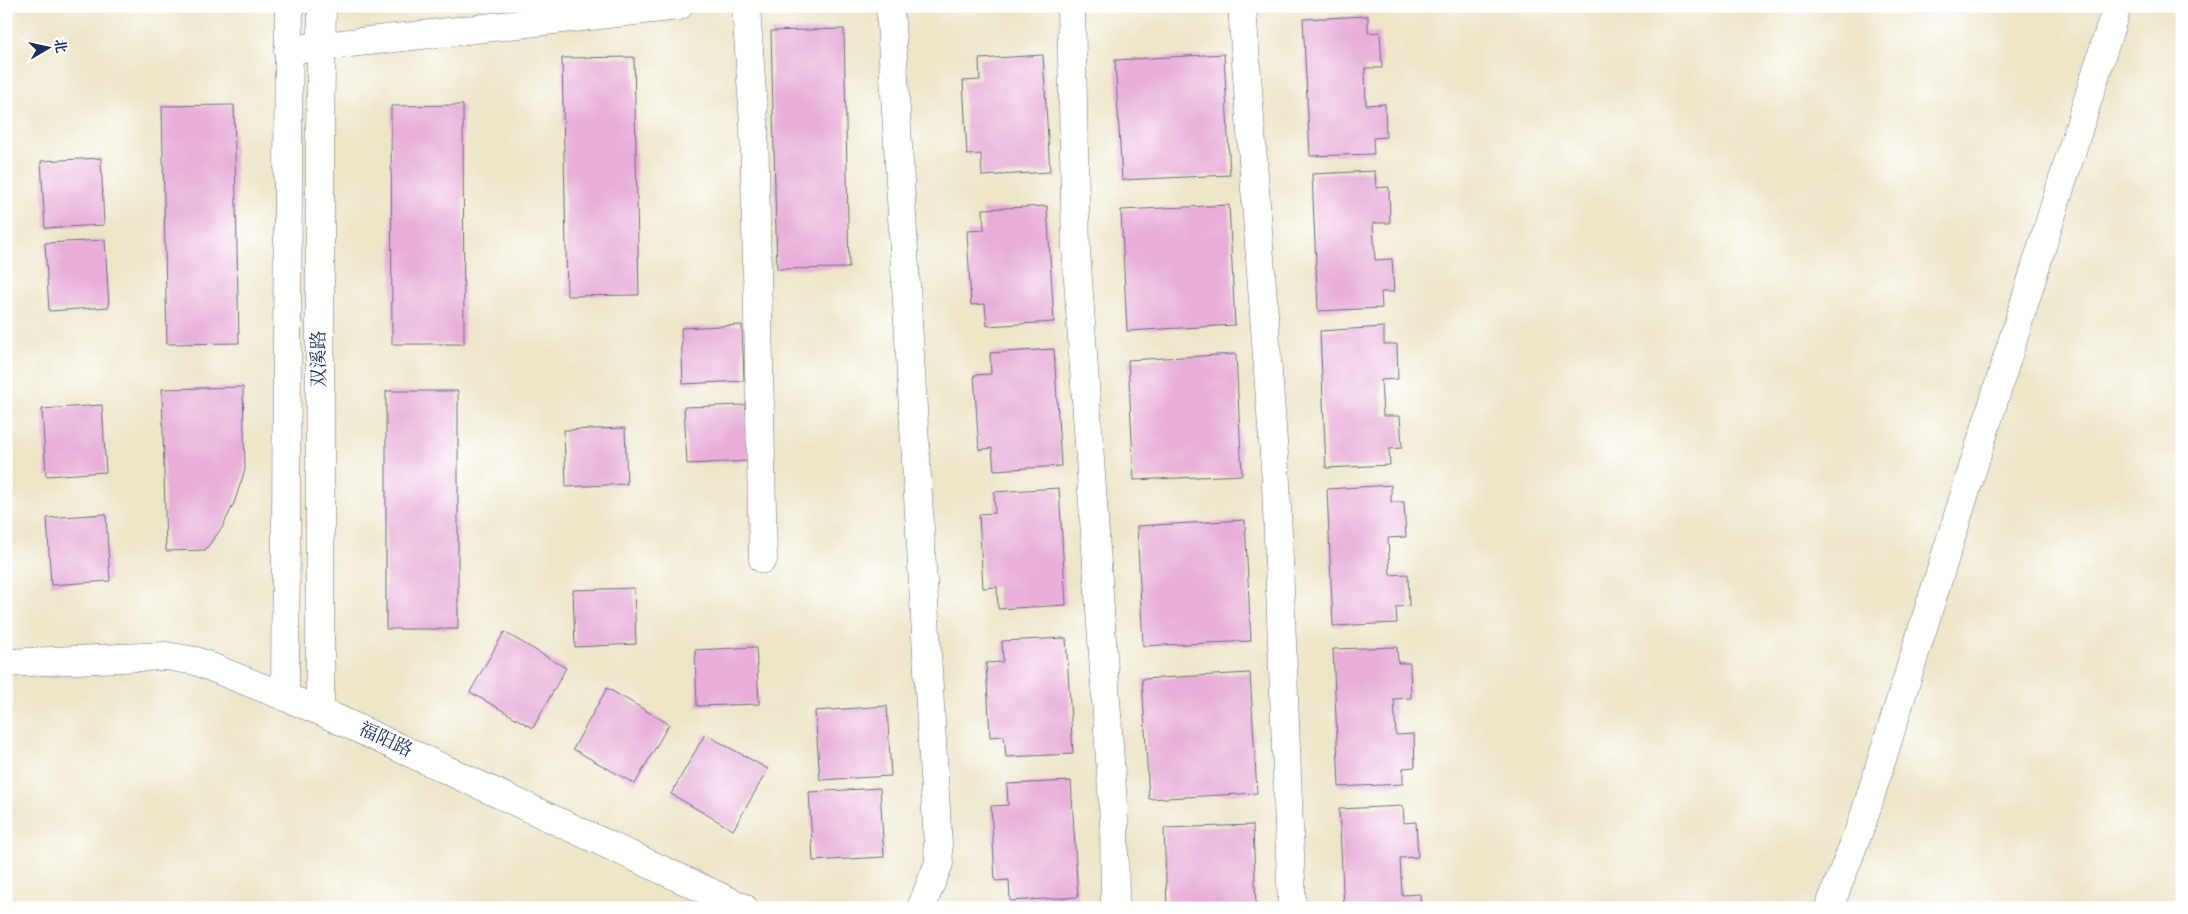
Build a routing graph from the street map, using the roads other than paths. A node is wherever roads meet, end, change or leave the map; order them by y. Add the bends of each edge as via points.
1 (289, 6) edge
2 (322, 6) edge
3 (679, 6) edge
4 (746, 6) edge
5 (890, 6) edge
6 (1071, 6) edge
7 (1242, 6) edge
8 (2117, 6) edge
9 (322, 47) junction
10 (288, 50) junction
11 (763, 559) dead end
12 (6, 664) edge
13 (285, 696) junction
14 (320, 711) junction
15 (744, 908) edge
16 (921, 908) edge
17 (1115, 908) edge
18 (1292, 908) edge
19 (1829, 908) edge

1 - 10 street, 双溪路
2 - 9 street, 双溪路
3 - 9 street
4 - 11 street via 754,123
5 - 16 street via 939,863
6 - 17 street via 1076,249 1114,820
7 - 18 street via 1276,483
8 - 19 street via 1862,823
9 - 10 street
9 - 14 street, 双溪路
10 - 13 street, 双溪路
12 - 13 street, 福阳路 via 166,656 196,661
13 - 14 street, 福阳路
14 - 15 street, 福阳路

